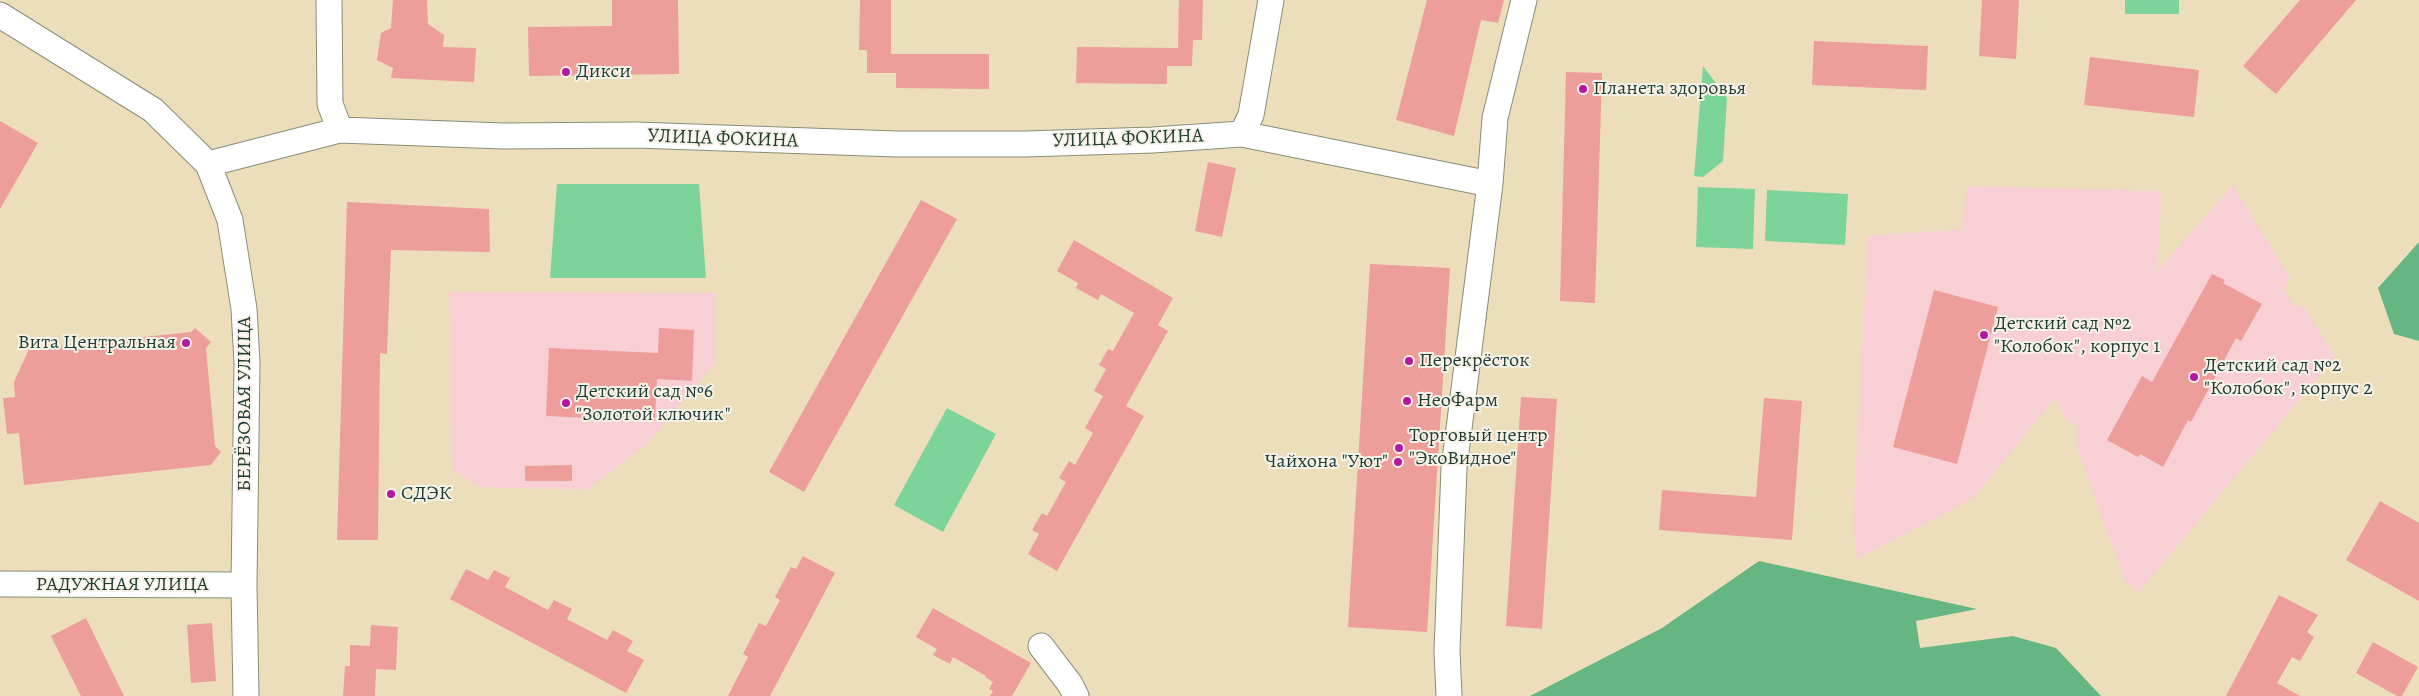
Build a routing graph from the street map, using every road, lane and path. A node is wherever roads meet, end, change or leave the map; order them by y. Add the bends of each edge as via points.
1 (329, 0) edge
2 (1271, 0) edge
3 (1524, 0) edge
4 (0, 15) edge
5 (340, 130) junction
6 (1242, 134) junction
7 (208, 164) junction
8 (1490, 184) junction
9 (0, 584) edge
10 (244, 585) junction
11 (1041, 646) dead end
12 (246, 696) edge
13 (1076, 696) edge
14 (1449, 696) edge

1 - 5 street via 330,104
2 - 6 street via 1251,115
3 - 8 street via 1495,118
4 - 7 street, БЕРЁЗОВАЯ УЛИЦА via 152,110
5 - 6 street, УЛИЦА ФОКИНА via 896,144 1153,140
5 - 7 street, УЛИЦА ФОКИНА
6 - 8 street, УЛИЦА ФОКИНА
7 - 10 street, БЕРЁЗОВАЯ УЛИЦА via 230,220 244,309 247,363
8 - 14 street via 1454,468 1447,651
9 - 10 street, РАДУЖНАЯ УЛИЦА
10 - 12 street, БЕРЁЗОВАЯ УЛИЦА
11 - 13 street

